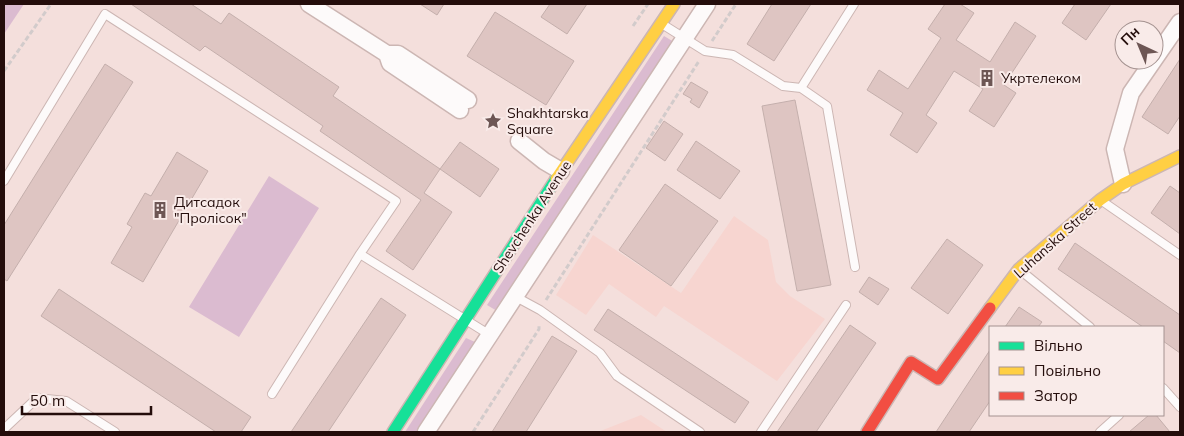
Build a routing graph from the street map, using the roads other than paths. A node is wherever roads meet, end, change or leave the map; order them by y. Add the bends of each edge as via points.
1 (309, 4) edge
2 (674, 4) edge
3 (707, 4) edge
4 (854, 4) edge
5 (1180, 22) edge
6 (661, 23) junction
7 (684, 38) junction
8 (801, 88) junction
9 (464, 105) dead end
10 (519, 141) dead end
11 (1180, 156) edge
12 (561, 171) junction
13 (4, 181) edge
14 (1123, 184) junction
15 (1100, 200) junction
16 (360, 254) junction
17 (1180, 255) edge
18 (855, 267) dead end
19 (1019, 269) junction
20 (516, 297) junction
21 (846, 305) dead end
22 (466, 320) junction
23 (1089, 326) edge
24 (490, 335) junction
25 (1164, 389) edge
26 (272, 394) dead end
27 (1180, 407) edge
28 (1118, 416) edge
29 (4, 429) edge
30 (115, 432) edge
31 (393, 432) edge
32 (426, 432) edge
33 (700, 432) edge
34 (761, 432) edge
35 (867, 432) edge
36 (1100, 432) edge

1 - 9 street via 387,54 390,63
2 - 6 street, Shevchenka Avenue
3 - 7 street
4 - 8 lane
5 - 14 street via 1132,93 1115,149
6 - 7 lane
6 - 12 street, Shevchenka Avenue
7 - 8 lane via 705,51 732,55 783,86
7 - 20 street
8 - 18 lane via 827,106
10 - 12 street
11 - 14 street, Luhanska Street
12 - 22 street, Shevchenka Avenue
13 - 16 lane via 105,14 396,201
14 - 15 street, Luhanska Street
15 - 17 lane
15 - 19 street, Luhanska Street
16 - 22 lane
16 - 26 lane
19 - 23 lane
19 - 35 street, Luhanska Street via 938,379 911,362
20 - 24 street
20 - 33 lane via 600,352 616,376
21 - 34 lane
22 - 24 lane
22 - 31 street, Shevchenka Avenue
24 - 32 street
25 - 27 lane
28 - 36 lane
29 - 30 lane via 37,398 66,401

